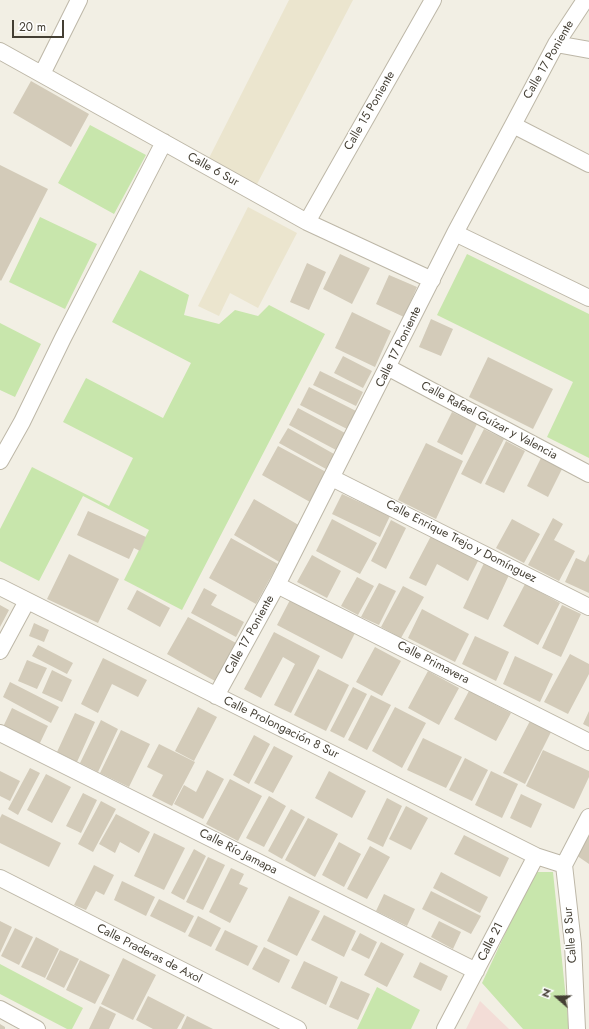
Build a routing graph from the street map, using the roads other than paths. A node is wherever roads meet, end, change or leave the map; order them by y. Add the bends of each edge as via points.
1 (79, 0) edge
2 (433, 0) edge
3 (585, 0) edge
4 (556, 44) junction
5 (589, 50) edge
6 (0, 51) edge
7 (42, 74) junction
8 (512, 125) junction
9 (164, 142) junction
10 (589, 164) edge
11 (307, 222) junction
12 (456, 233) junction
13 (432, 280) junction
14 (589, 298) edge
15 (389, 368) junction
16 (0, 462) edge
17 (589, 474) edge
18 (332, 478) junction
19 (277, 585) junction
20 (0, 587) edge
21 (27, 601) junction
22 (589, 607) edge
23 (0, 651) edge
24 (216, 696) junction
25 (0, 733) edge
26 (589, 742) edge
27 (589, 817) edge
28 (536, 856) junction
29 (564, 865) junction
30 (0, 878) edge
31 (476, 971) junction
32 (0, 1009) edge
33 (37, 1029) edge
34 (298, 1029) edge
35 (445, 1029) edge
36 (577, 1029) edge

1 - 7 street
2 - 11 street, Calle 15 Poniente
3 - 4 street, Calle 17 Poniente
4 - 5 street
4 - 8 street, Calle 17 Poniente
6 - 7 street, Calle 6 Sur
7 - 9 street, Calle 6 Sur
8 - 10 street
8 - 12 street, Calle 17 Poniente
9 - 11 street, Calle 6 Sur
9 - 16 street
11 - 13 street, Calle 6 Sur
12 - 13 street, Calle 17 Poniente
12 - 14 street
13 - 15 street, Calle 17 Poniente
15 - 17 street, Calle Rafael Guízar y Valencia
15 - 18 street, Calle 17 Poniente
18 - 19 street, Calle 17 Poniente
18 - 22 street, Calle Enrique Trejo y Domínguez
19 - 24 street, Calle 17 Poniente
19 - 26 street, Calle Primavera
20 - 21 street, Calle Prolongación 8 Sur
21 - 23 street
21 - 24 street, Calle Prolongación 8 Sur
24 - 28 street, Calle Prolongación 8 Sur
25 - 31 street, Calle Río Jamapa
27 - 29 street
28 - 29 street, Calle Prolongación 8 Sur
28 - 31 street, Calle 21
29 - 36 street, Calle 8 Sur
30 - 34 street, Calle Praderas de Axol
31 - 35 street, Calle 21
32 - 33 street

